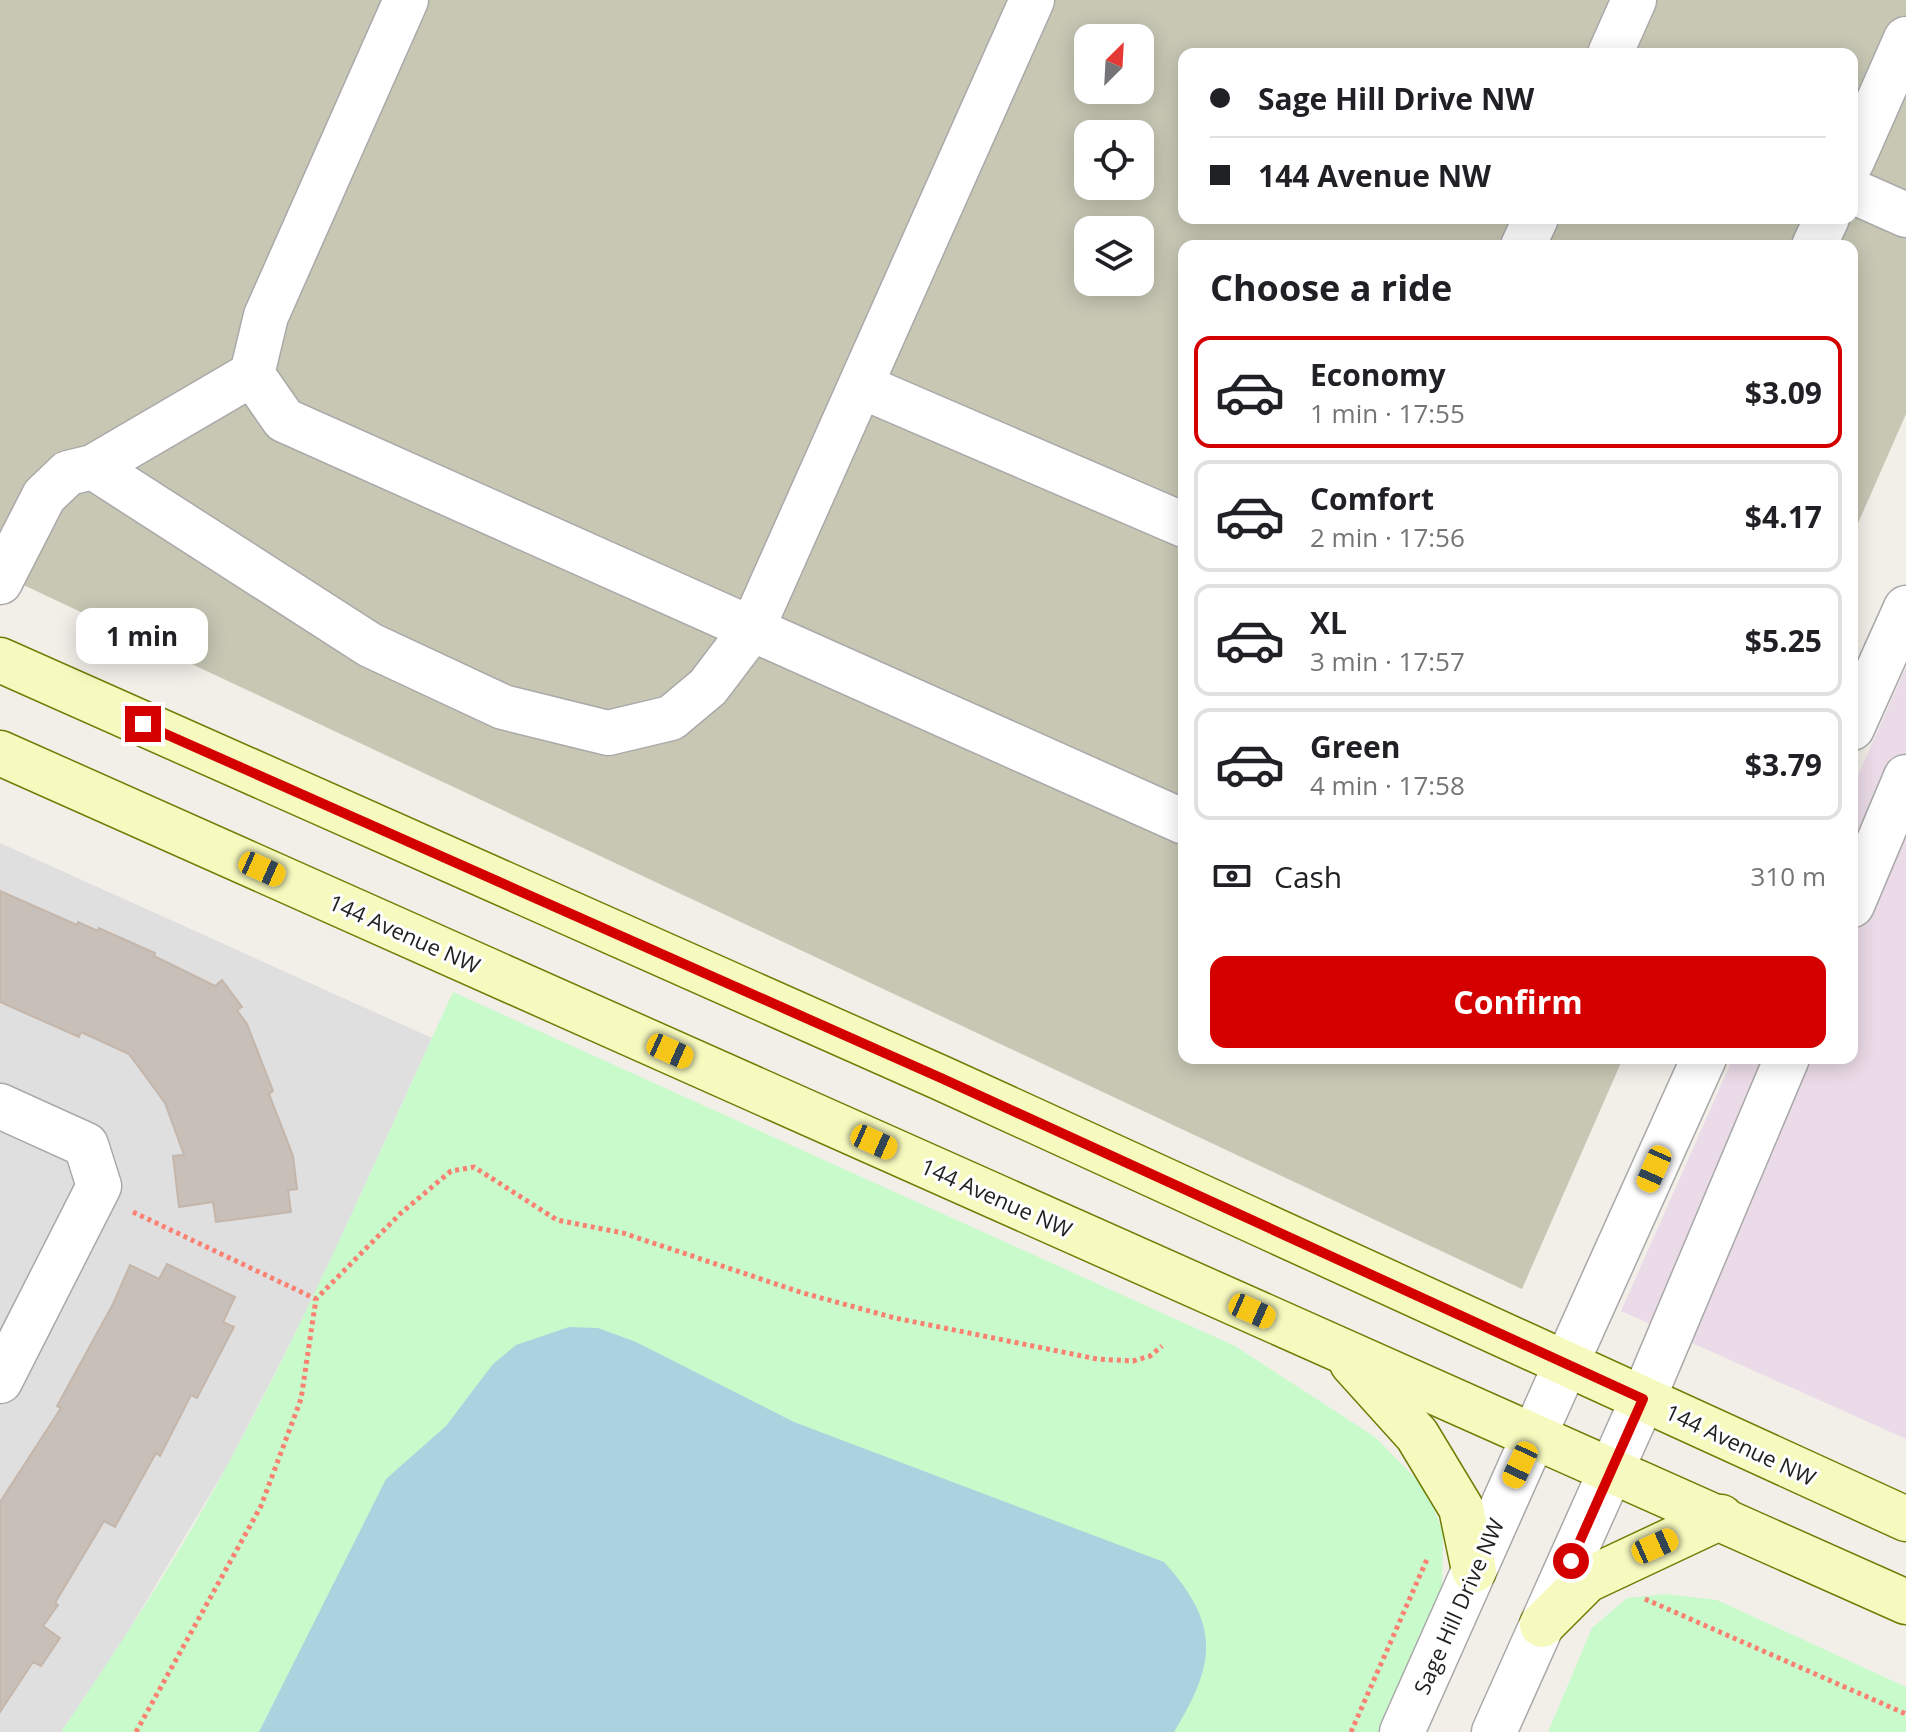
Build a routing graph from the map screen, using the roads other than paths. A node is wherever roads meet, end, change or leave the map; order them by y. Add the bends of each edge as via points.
1 (406, 0) edge
2 (1032, 0) edge
3 (1634, 0) edge
4 (1906, 39) edge
5 (1613, 48) edge
6 (1858, 147) edge
7 (1858, 194) edge
8 (1906, 215) edge
9 (252, 374) junction
10 (861, 386) junction
11 (93, 467) junction
12 (1178, 522) edge
13 (0, 582) edge
14 (1906, 608) edge
15 (752, 629) junction
16 (0, 660) edge
17 (1858, 715) edge
18 (0, 753) edge
19 (1906, 777) edge
20 (1178, 819) edge
21 (1858, 891) edge
22 (1701, 1064) edge
23 (1784, 1064) edge
24 (0, 1106) edge
25 (1340, 1350) junction
26 (1566, 1364) junction
27 (0, 1381) edge
28 (1643, 1399) junction
29 (1533, 1437) junction
30 (1612, 1470) junction
31 (1721, 1517) junction
32 (1906, 1519) edge
33 (1474, 1570) junction
34 (1906, 1602) edge
35 (1542, 1625) junction
36 (1402, 1732) edge
37 (1494, 1732) edge

1 - 9 street via 266,316
2 - 10 street
3 - 5 street
4 - 6 street
7 - 8 street
9 - 11 street
9 - 15 street via 284,420
10 - 12 street
10 - 15 street
11 - 13 street via 68,473 44,496
11 - 15 street via 370,645 518,711 608,733 671,718 708,687
14 - 17 street
15 - 20 street
16 - 26 main road, 144 Avenue NW via 941,1078
18 - 25 main road, 144 Avenue NW
19 - 21 street
22 - 26 street, Sage Hill Drive NW
23 - 28 street
24 - 27 street via 86,1145 99,1186
25 - 29 main road, 144 Avenue NW
25 - 33 main road via 1425,1447 1461,1508
26 - 28 main road, 144 Avenue NW
26 - 29 street, Sage Hill Drive NW
28 - 30 street
28 - 32 main road, 144 Avenue NW
29 - 30 main road, 144 Avenue NW
29 - 33 street, Sage Hill Drive NW
30 - 31 main road, 144 Avenue NW
30 - 35 street
31 - 34 main road, 144 Avenue NW
31 - 35 main road via 1587,1580
33 - 36 street, Sage Hill Drive NW
35 - 37 street

